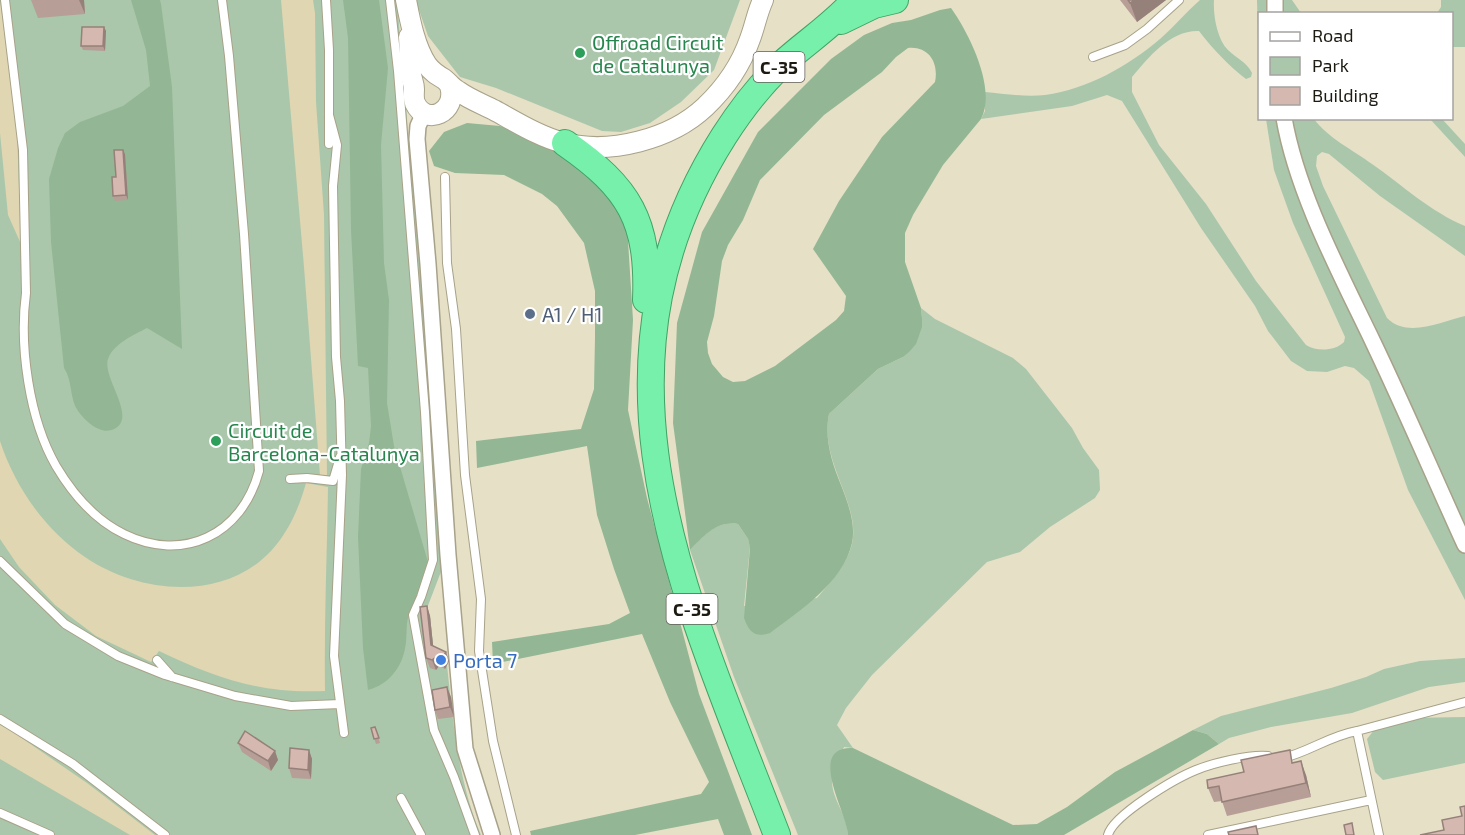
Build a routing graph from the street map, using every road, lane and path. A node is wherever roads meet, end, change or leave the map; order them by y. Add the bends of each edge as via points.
1 (5, 0) edge
2 (222, 0) edge
3 (326, 0) edge
4 (390, 0) edge
5 (763, 0) edge
6 (855, 0) edge
7 (895, 0) edge
8 (1179, 0) edge
9 (408, 8) edge
10 (827, 28) junction
11 (1094, 57) dead end
12 (414, 88) junction
13 (446, 89) junction
14 (424, 113) junction
15 (329, 115) junction
16 (1284, 120) edge
17 (565, 143) junction
18 (329, 144) dead end
19 (445, 177) dead end
20 (447, 263) junction
21 (428, 264) junction
22 (650, 373) junction
23 (342, 449) junction
24 (290, 479) dead end
25 (1465, 545) edge
26 (0, 561) edge
27 (157, 660) dead end
28 (173, 678) junction
29 (1465, 702) edge
30 (340, 705) junction
31 (0, 718) edge
32 (1357, 731) junction
33 (344, 734) dead end
34 (401, 798) dead end
35 (1371, 800) junction
36 (0, 813) edge
37 (50, 835) edge
38 (165, 835) edge
39 (421, 835) edge
40 (475, 835) edge
41 (492, 835) edge
42 (516, 835) edge
43 (777, 835) edge
44 (1108, 835) edge
45 (1208, 835) edge
46 (1379, 835) edge

1 - 2 lane via 23,150 24,313 35,418 57,468 93,512 137,539 177,545 202,541 230,523 246,505 259,471 244,234
3 - 15 lane
4 - 40 lane via 425,412 433,560 413,615 434,730
5 - 17 street via 739,65 704,108 660,135 639,142 608,146
6 - 10 highway, C-35
7 - 10 highway, C-35 via 861,10
8 - 11 lane via 1125,45
9 - 12 street
9 - 13 street via 426,64
10 - 22 highway, C-35 via 764,83 724,136 698,180 683,212 662,278 654,315
12 - 13 street via 426,77
12 - 14 street via 414,100
13 - 14 street via 446,109 436,115
13 - 17 street via 460,103 492,109
14 - 21 street via 417,139
15 - 18 lane
15 - 23 lane via 337,145 333,186
16 - 25 street via 1298,173 1333,258
17 - 22 highway via 616,186 639,224 647,268
19 - 20 lane
20 - 21 lane
20 - 42 lane via 456,329 465,475 481,599 479,651 493,741
21 - 41 street via 465,749
22 - 43 highway, C-35 via 654,445 676,557 711,666
23 - 24 lane via 333,481
23 - 30 lane via 334,656
26 - 28 lane via 65,624 118,656
27 - 28 lane
28 - 30 lane via 235,696 291,706
29 - 32 lane
30 - 33 lane
31 - 38 lane via 74,764
32 - 35 lane
32 - 44 lane via 1340,734 1284,758 1264,756 1196,770 1127,812 1109,829
34 - 39 lane
35 - 45 lane
35 - 46 lane
36 - 37 lane

